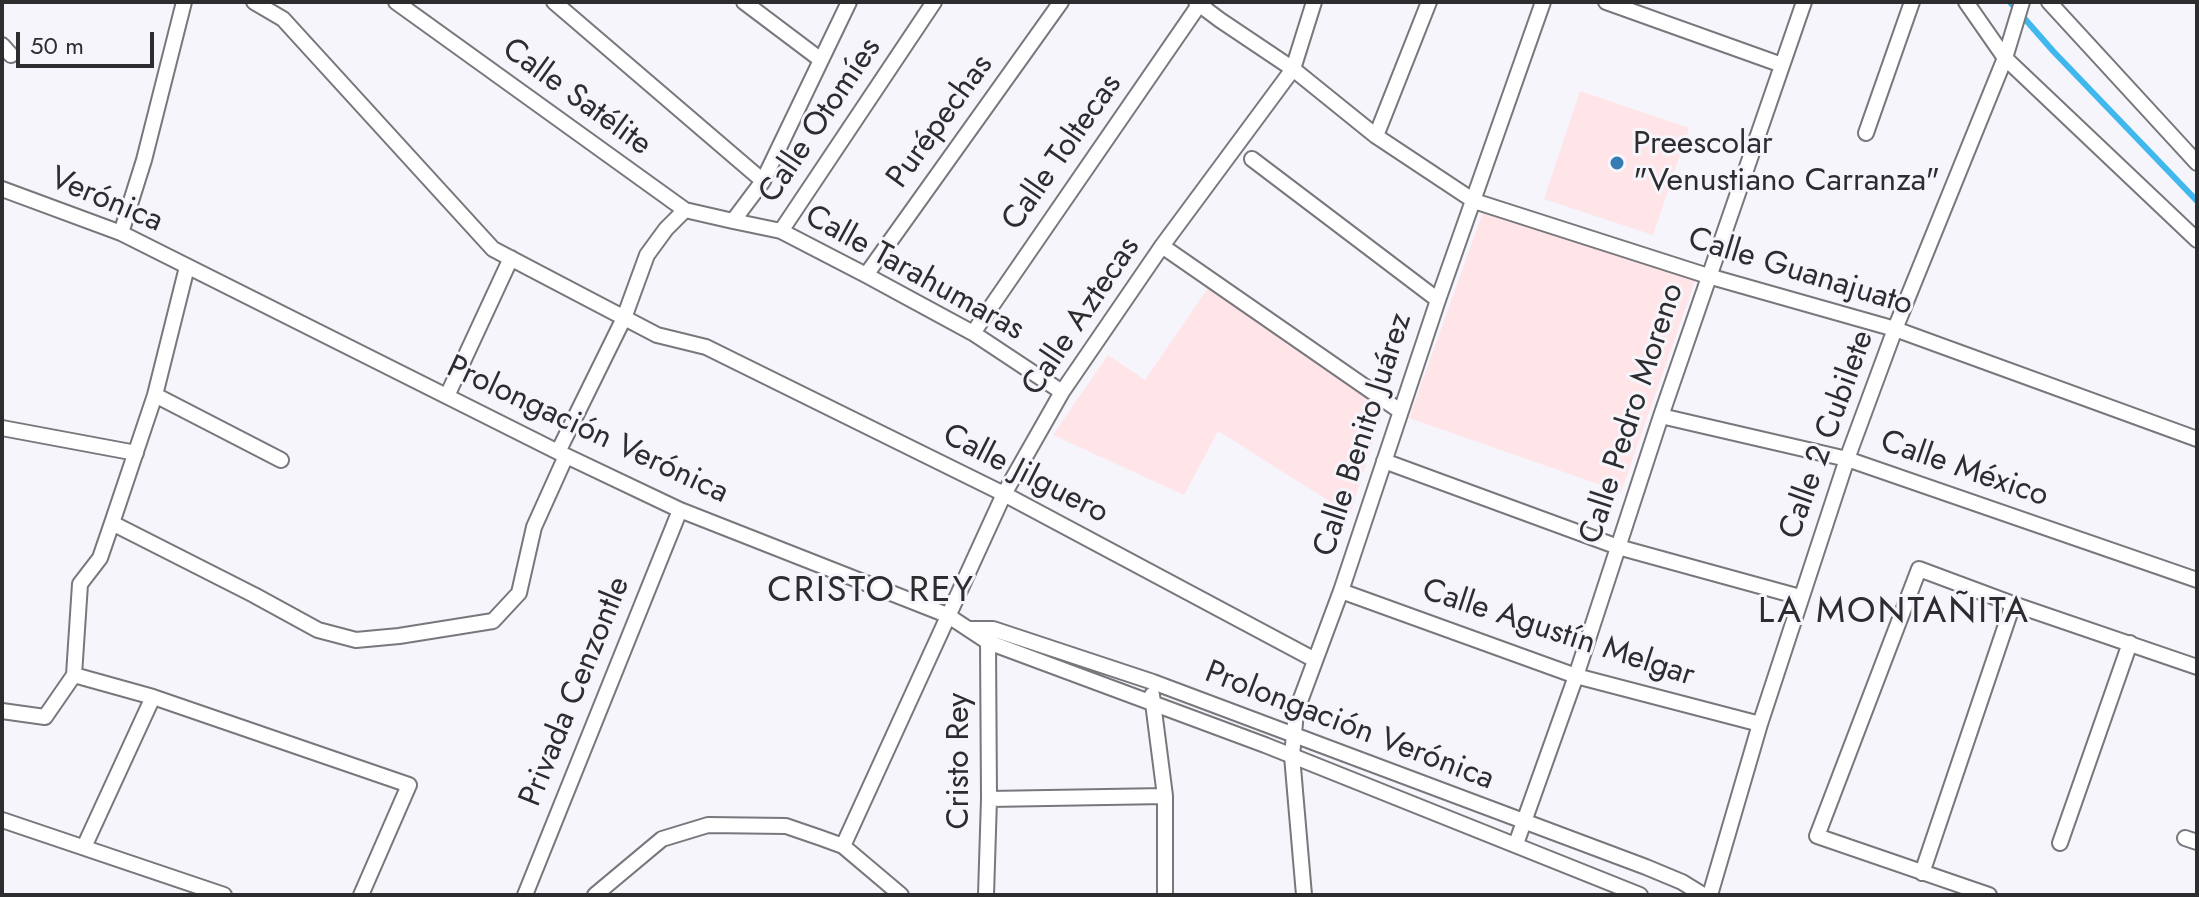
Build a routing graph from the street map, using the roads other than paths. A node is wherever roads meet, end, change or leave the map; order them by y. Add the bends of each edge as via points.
1 (184, 2) edge
2 (254, 2) edge
3 (396, 2) edge
4 (554, 2) edge
5 (744, 2) edge
6 (849, 2) edge
7 (934, 2) edge
8 (1061, 2) edge
9 (1314, 2) edge
10 (1429, 2) edge
11 (1543, 2) edge
12 (1606, 2) edge
13 (1804, 2) edge
14 (1912, 2) edge
15 (1966, 2) edge
16 (2022, 2) edge
17 (2049, 2) edge
18 (1199, 3) edge
19 (2005, 58) junction
20 (821, 60) junction
21 (1782, 65) junction
22 (1293, 69) junction
23 (1866, 133) dead end
24 (1376, 136) junction
25 (1252, 159) dead end
26 (2196, 159) edge
27 (763, 181) junction
28 (2, 189) edge
29 (1474, 201) junction
30 (685, 210) junction
31 (733, 221) junction
32 (781, 231) junction
33 (121, 233) junction
34 (2197, 240) edge
35 (1162, 246) junction
36 (511, 258) junction
37 (187, 267) junction
38 (866, 275) junction
39 (1708, 276) junction
40 (1438, 300) junction
41 (624, 318) junction
42 (1895, 329) junction
43 (973, 333) junction
44 (1062, 392) junction
45 (155, 395) junction
46 (447, 396) junction
47 (1400, 411) junction
48 (1661, 416) junction
49 (2, 428) edge
50 (2197, 439) edge
51 (136, 453) junction
52 (562, 454) junction
53 (1847, 459) junction
54 (281, 460) dead end
55 (1384, 461) junction
56 (1004, 494) junction
57 (680, 510) junction
58 (112, 523) junction
59 (1618, 547) junction
60 (2197, 580) edge
61 (1341, 591) junction
62 (1800, 597) junction
63 (2013, 604) junction
64 (947, 615) junction
65 (991, 635) junction
66 (2130, 643) junction
67 (1315, 660) junction
68 (2197, 667) edge
69 (74, 675) junction
70 (1576, 676) junction
71 (1153, 682) junction
72 (153, 697) junction
73 (1152, 701) junction
74 (2, 711) edge
75 (1760, 724) junction
76 (1293, 736) junction
77 (1292, 756) junction
78 (1165, 796) junction
79 (989, 799) junction
80 (2, 820) edge
81 (1523, 823) junction
82 (2060, 843) dead end
83 (1516, 844) junction
84 (843, 846) junction
85 (84, 847) junction
86 (1646, 867) junction
87 (1922, 873) junction
88 (224, 895) edge
89 (361, 895) edge
90 (525, 895) edge
91 (595, 895) edge
92 (901, 895) edge
93 (986, 895) edge
94 (1165, 895) edge
95 (1304, 895) edge
96 (1638, 895) edge
97 (1703, 895) edge
98 (1710, 895) edge
99 (1989, 895) edge

1 - 33 street
2 - 36 street via 283,19 493,249
3 - 30 street, Calle Satélite
4 - 27 street
5 - 20 street
6 - 20 street
7 - 32 street, Calle Otomíes
8 - 38 street, Purépechas
9 - 22 street, Calle Aztecas
10 - 24 street
11 - 29 street, Calle Benito Juárez
12 - 21 street
13 - 21 street, Calle Pedro Moreno
14 - 23 street
15 - 19 street
16 - 19 street, Calle 2 Cubilete
17 - 26 street
18 - 22 street, Calle Guanajuato
18 - 43 street, Calle Toltecas
19 - 34 street
19 - 42 street, Calle 2 Cubilete
20 - 27 street
21 - 39 street, Calle Pedro Moreno
22 - 24 street, Calle Guanajuato
22 - 35 street, Calle Aztecas
24 - 29 street, Calle Guanajuato
25 - 40 street
27 - 31 street
28 - 33 street, Verónica
29 - 39 street, Calle Guanajuato
29 - 40 street, Calle Benito Juárez
30 - 31 street
30 - 41 street via 647,255
31 - 32 street, Calle Tarahumaras
32 - 38 street, Calle Tarahumaras
33 - 37 street, Verónica
35 - 44 street, Calle Aztecas
35 - 47 street
36 - 41 street
36 - 46 street
37 - 45 street
37 - 46 street, Prolongación Verónica
38 - 43 street, Calle Tarahumaras
39 - 42 street, Calle Guanajuato
39 - 48 street, Calle Pedro Moreno
40 - 47 street, Calle Benito Juárez
41 - 52 street
41 - 56 street, Calle Jilguero via 657,335 706,347
42 - 50 street, Calle Guanajuato
42 - 53 street, Calle 2 Cubilete
43 - 44 street, Calle Tarahumaras
44 - 56 street, Calle Aztecas
45 - 51 street
45 - 54 street
46 - 52 street, Prolongación Verónica
47 - 55 street, Calle Benito Juárez
48 - 53 street, Calle México
48 - 59 street, Calle Pedro Moreno
49 - 51 street
51 - 58 street
52 - 57 street, Prolongación Verónica
52 - 58 street via 534,527 519,593 493,621 399,636 356,640 318,630
53 - 60 street, Calle México
53 - 62 street, Calle 2 Cubilete
55 - 59 street
55 - 61 street, Calle Benito Juárez
56 - 64 street, Calle Aztecas
56 - 67 street, Calle Jilguero
57 - 64 street, Prolongación Verónica
57 - 90 street, Privada Cenzontle
58 - 69 street via 100,558 80,584
59 - 62 street
59 - 70 street, Calle Pedro Moreno
61 - 67 street, Calle Benito Juárez
61 - 70 street, Calle Agustín Melgar
62 - 75 street, Calle 2 Cubilete
63 - 66 street
63 - 87 street
63 - 87 street via 1919,569 1817,836
64 - 65 street, Prolongación Verónica
64 - 84 street, Calle Aztecas
65 - 71 street, Prolongación Verónica
65 - 73 street, Prolongación Verónica
65 - 79 street, Cristo Rey
66 - 68 street
66 - 82 street
67 - 76 street, Calle Benito Juárez
69 - 72 street
69 - 74 street via 45,717
70 - 75 street, Calle Agustín Melgar
70 - 81 street, Calle Pedro Moreno
71 - 73 street
71 - 76 street, Prolongación Verónica
72 - 85 street
72 - 89 street via 409,785
73 - 77 street, Prolongación Verónica
73 - 78 street
75 - 98 street, Calle 2 Cubilete
76 - 77 street, Calle Benito Juárez
76 - 81 street, Prolongación Verónica
77 - 83 street, Prolongación Verónica
77 - 95 street, Calle Benito Juárez
78 - 79 street
78 - 94 street
79 - 93 street, Cristo Rey
80 - 85 street
81 - 83 street, Calle Pedro Moreno
81 - 86 street, Prolongación Verónica
83 - 96 street, Prolongación Verónica
84 - 91 street via 786,826 708,825 662,839
84 - 92 street
85 - 88 street
86 - 96 street
86 - 97 street, Prolongación Verónica
87 - 99 street

